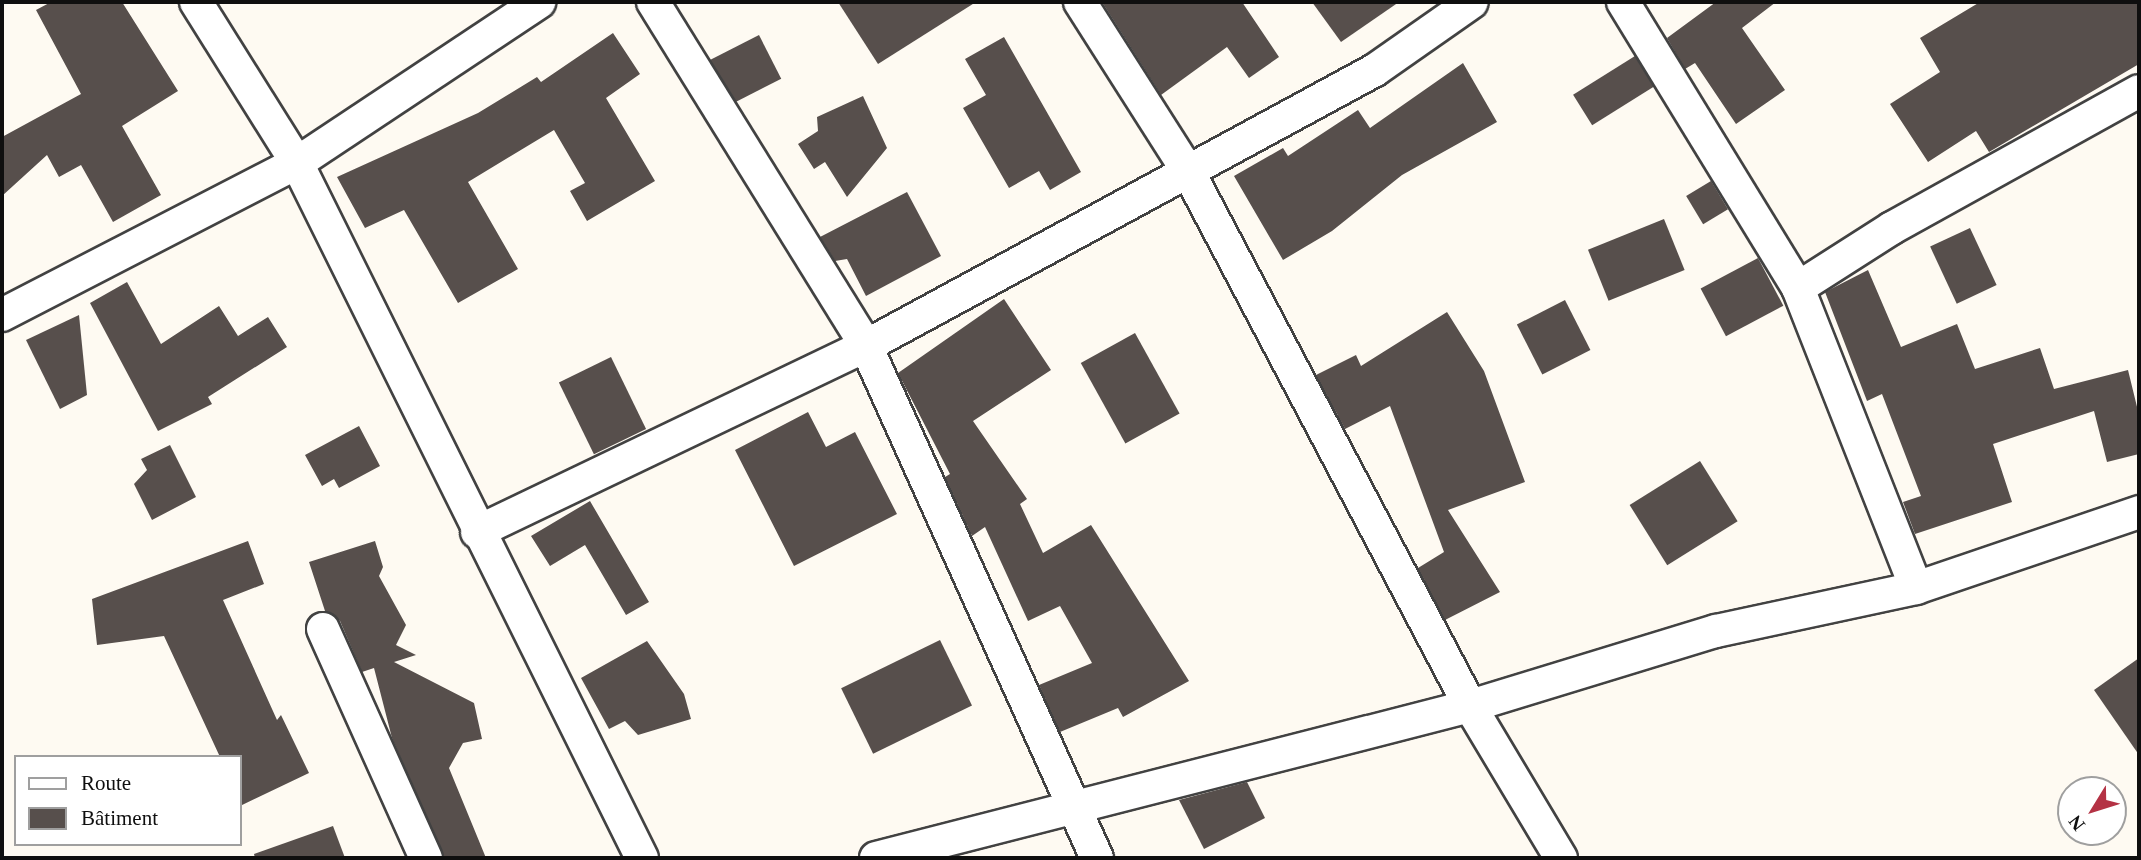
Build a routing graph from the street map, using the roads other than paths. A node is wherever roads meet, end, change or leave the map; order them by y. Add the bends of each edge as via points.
1 (196, 2) edge
2 (539, 2) edge
3 (653, 2) edge
4 (1080, 2) edge
5 (1472, 2) edge
6 (1623, 2) edge
7 (2139, 91) edge
8 (297, 163) junction
9 (1189, 173) junction
10 (1798, 288) junction
11 (2, 315) edge
12 (866, 346) junction
13 (2135, 521) edge
14 (477, 532) junction
15 (1916, 587) junction
16 (323, 629) dead end
17 (1470, 706) junction
18 (1074, 810) junction
19 (426, 858) edge
20 (642, 858) edge
21 (876, 858) edge
22 (1097, 858) edge
23 (1561, 858) edge

1 - 8 street
2 - 8 street
3 - 12 street
4 - 9 street
5 - 9 street via 1375,70
6 - 10 street
7 - 10 street via 1892,228
8 - 11 street
8 - 14 street
9 - 12 street
9 - 17 street
10 - 15 street
12 - 14 street
12 - 18 street
13 - 15 street
14 - 20 street
15 - 17 street via 1716,631
16 - 19 street
17 - 18 street
17 - 23 street
18 - 21 street
18 - 22 street

